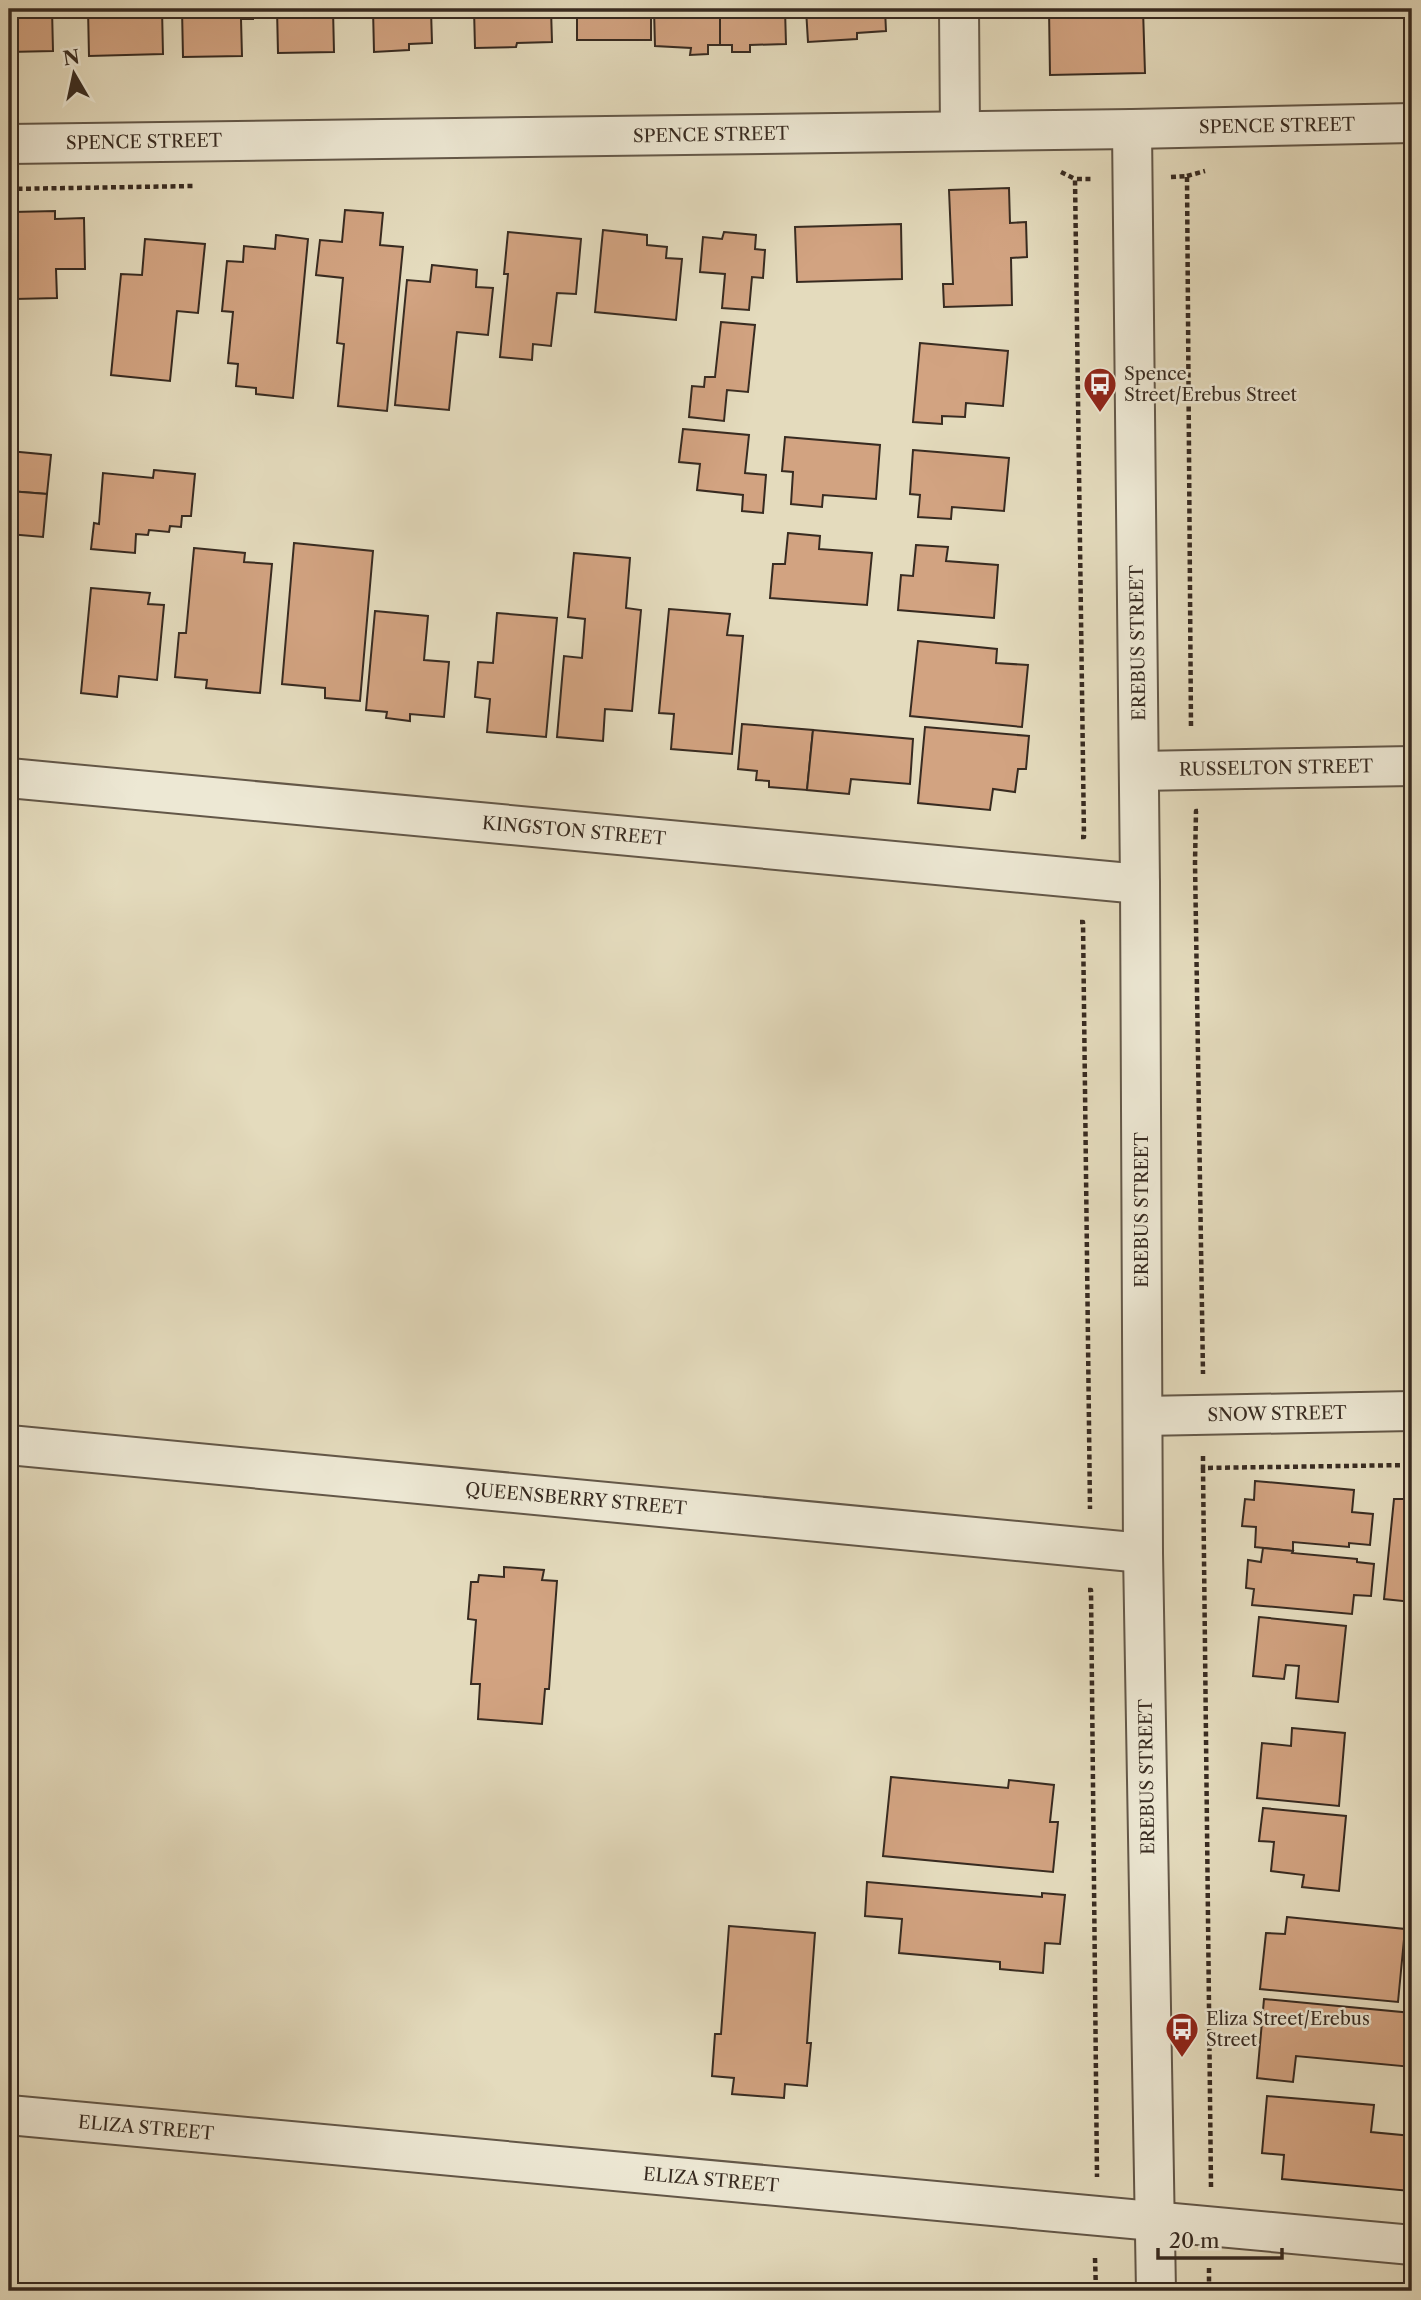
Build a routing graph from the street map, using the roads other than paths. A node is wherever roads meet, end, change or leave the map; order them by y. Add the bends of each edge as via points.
1 (959, 9) edge
2 (1412, 123) edge
3 (1132, 129) junction
4 (960, 131) junction
5 (9, 144) edge
6 (1412, 766) edge
7 (1139, 771) junction
8 (9, 778) edge
9 (1140, 884) junction
10 (1412, 1411) edge
11 (1143, 1416) junction
12 (9, 1445) edge
13 (1143, 1553) junction
14 (9, 2115) edge
15 (1154, 2221) junction
16 (1412, 2245) edge
17 (1156, 2291) edge

1 - 4 street
2 - 3 street, SPENCE STREET
3 - 4 street, SPENCE STREET
3 - 7 street, EREBUS STREET
4 - 5 street, SPENCE STREET
6 - 7 street, RUSSELTON STREET
7 - 9 street, EREBUS STREET
8 - 9 street, KINGSTON STREET
9 - 11 street, EREBUS STREET
10 - 11 street, SNOW STREET
11 - 13 street, EREBUS STREET
12 - 13 street, QUEENSBERRY STREET
13 - 15 street, EREBUS STREET
14 - 15 street, ELIZA STREET
15 - 16 street, ELIZA STREET
15 - 17 street, EREBUS STREET

